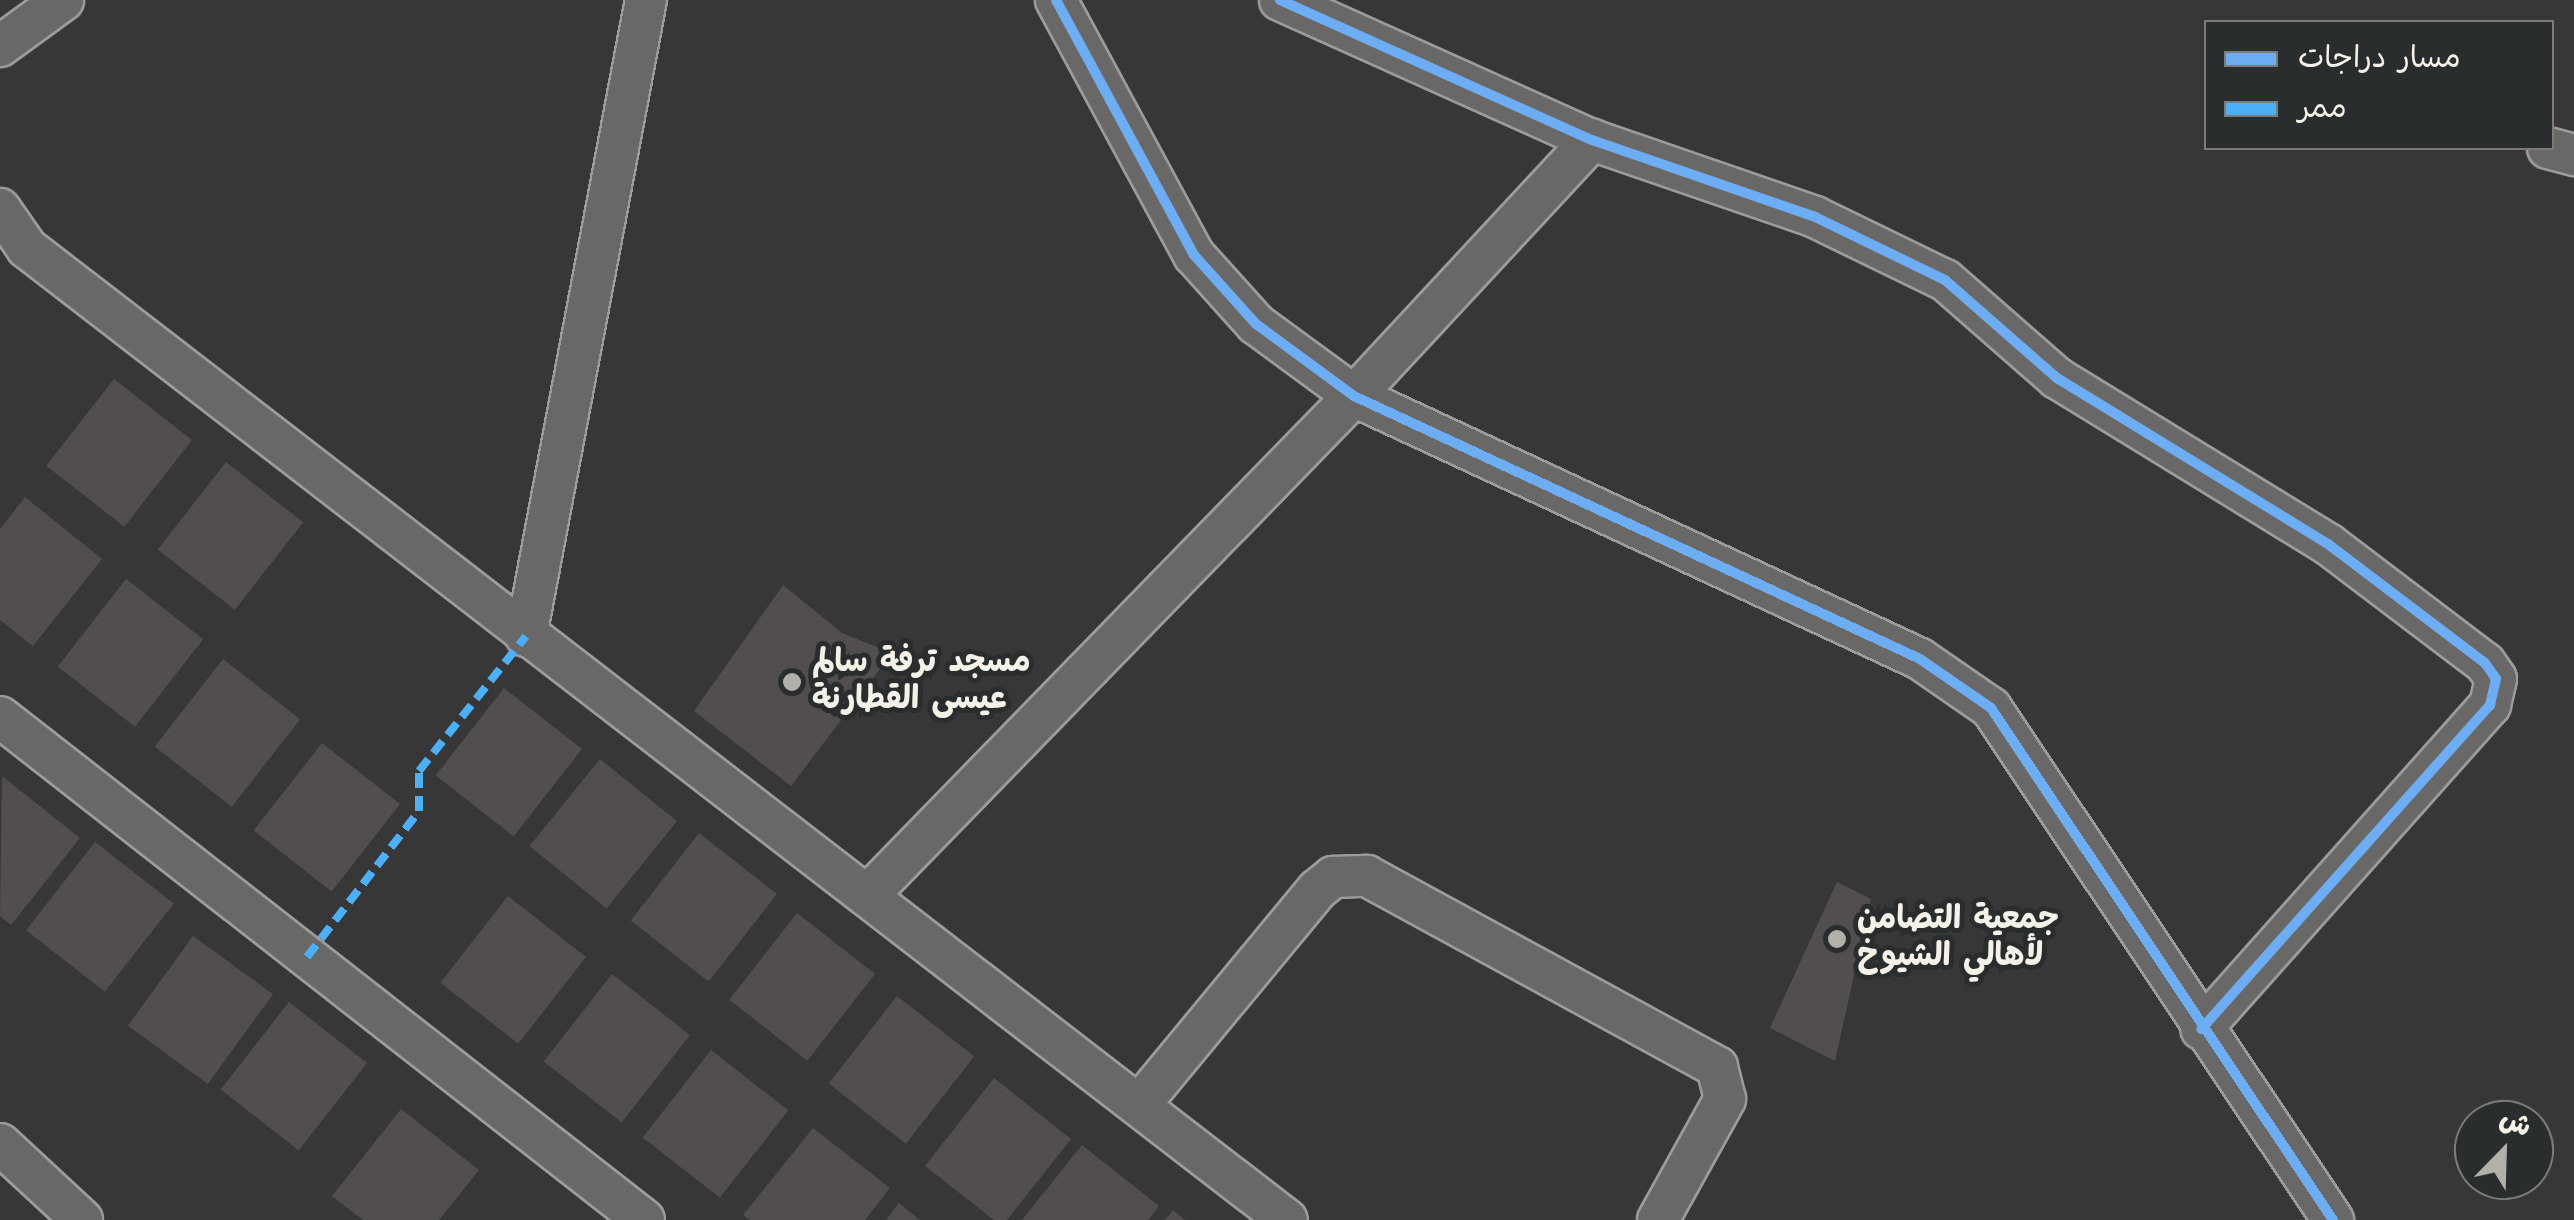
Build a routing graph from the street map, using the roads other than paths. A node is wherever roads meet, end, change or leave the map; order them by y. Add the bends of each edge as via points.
1 (63, 0) edge
2 (646, 0) edge
3 (1056, 0) edge
4 (1280, 0) edge
5 (0, 46) edge
6 (1592, 140) junction
7 (0, 209) edge
8 (14, 260) edge
9 (1354, 396) junction
10 (526, 636) junction
11 (0, 716) edge
12 (868, 895) junction
13 (2201, 1029) junction
14 (1140, 1104) junction
15 (0, 1144) edge
16 (82, 1220) edge
17 (644, 1220) edge
18 (1287, 1220) edge
19 (1658, 1220) edge
20 (2333, 1220) edge

1 - 5 street
2 - 10 street
3 - 9 street via 1194,255 1256,324
4 - 6 street
6 - 9 street
6 - 13 street via 1815,217 1945,280 2057,378 2328,544 2496,678 2490,705
7 - 8 street
8 - 10 street
9 - 12 street
9 - 13 street via 1920,659 1971,689 1991,708
10 - 12 street
11 - 17 street
12 - 14 street
13 - 20 street
14 - 18 street
14 - 19 street via 1318,890 1333,877 1367,876 1717,1068 1725,1099
15 - 16 street

